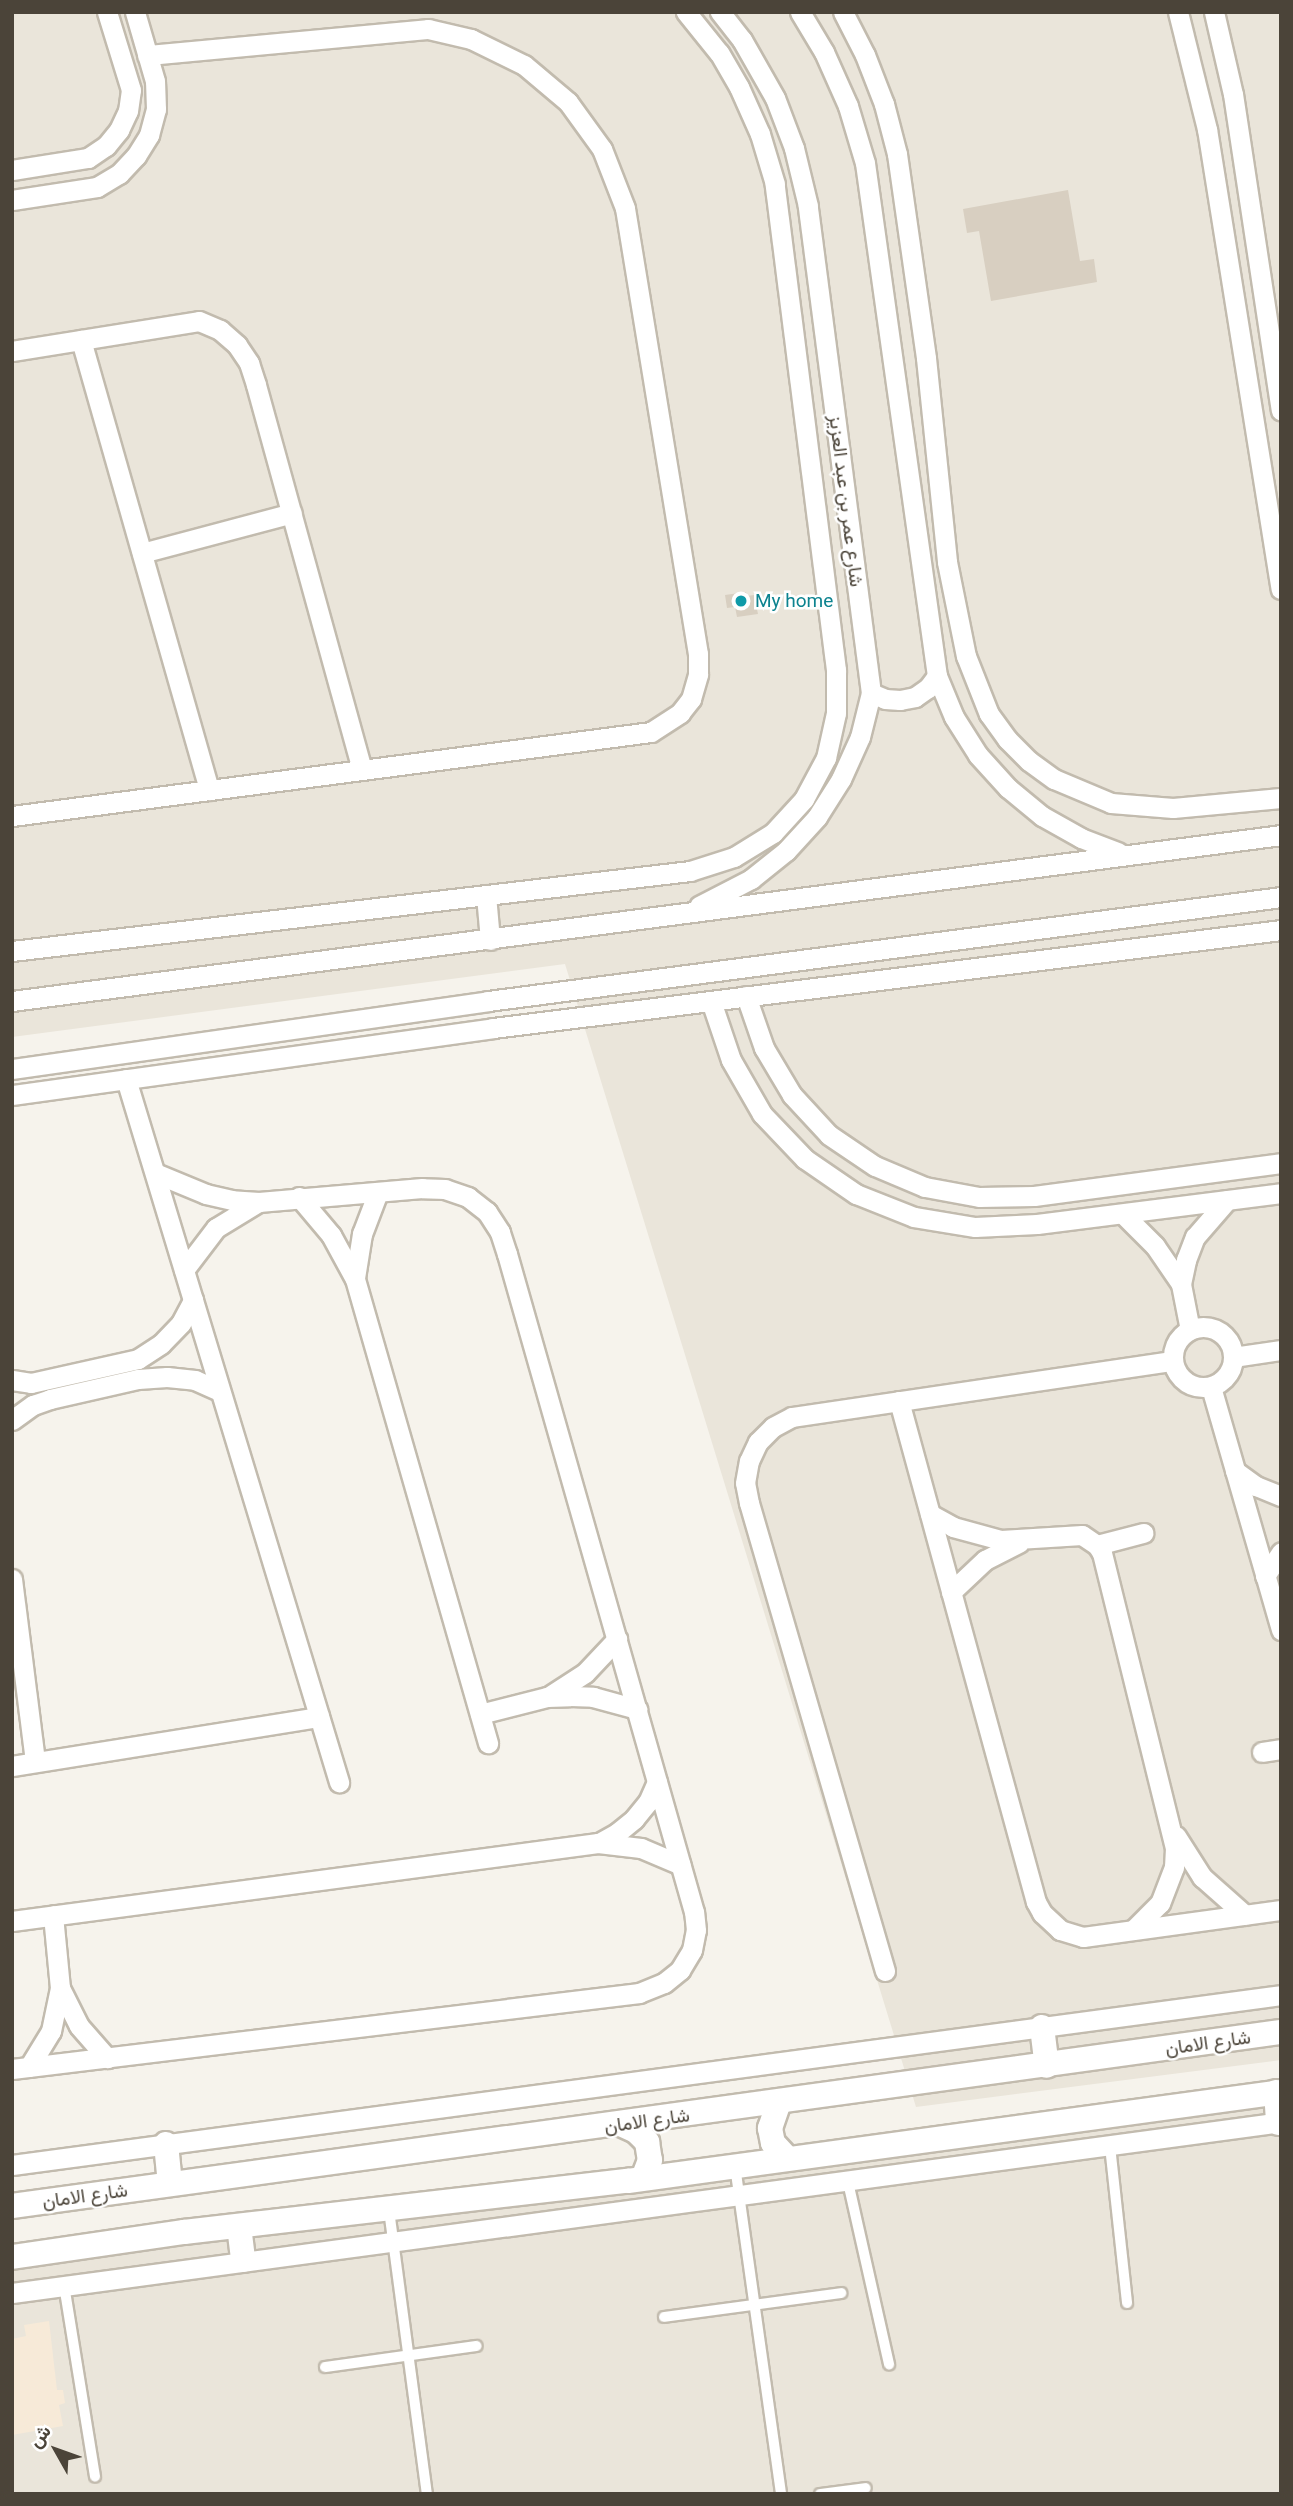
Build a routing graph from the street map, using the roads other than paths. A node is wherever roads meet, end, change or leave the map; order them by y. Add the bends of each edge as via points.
1 (107, 12) edge
2 (135, 12) edge
3 (686, 12) edge
4 (720, 12) edge
5 (800, 12) edge
6 (843, 12) edge
7 (1178, 12) edge
8 (1214, 12) edge
9 (147, 55) junction
10 (897, 154) junction
11 (865, 163) junction
12 (12, 170) edge
13 (12, 200) edge
14 (1253, 237) junction
15 (1223, 242) junction
16 (81, 340) junction
17 (12, 351) edge
18 (926, 358) junction
19 (892, 363) junction
20 (1278, 381) edge
21 (1281, 410) edge
22 (292, 513) junction
23 (142, 553) junction
24 (947, 562) junction
25 (920, 567) junction
26 (1281, 589) edge
27 (860, 603) junction
28 (826, 608) junction
29 (937, 676) junction
30 (871, 693) junction
31 (362, 770) junction
32 (209, 790) junction
33 (1281, 798) edge
34 (12, 816) edge
35 (1281, 835) edge
36 (1123, 854) junction
37 (486, 895) junction
38 (1281, 897) edge
39 (668, 917) junction
40 (1281, 930) edge
41 (490, 940) junction
42 (912, 945) junction
43 (12, 951) edge
44 (915, 975) junction
45 (746, 996) junction
46 (12, 1001) edge
47 (488, 1001) junction
48 (711, 1001) junction
49 (493, 1028) junction
50 (12, 1069) edge
51 (127, 1079) junction
52 (12, 1095) edge
53 (1281, 1163) edge
54 (155, 1173) junction
55 (378, 1192) junction
56 (1281, 1193) edge
57 (299, 1197) junction
58 (1227, 1200) junction
59 (259, 1202) junction
60 (1123, 1214) junction
61 (184, 1269) junction
62 (355, 1279) junction
63 (1181, 1284) junction
64 (193, 1300) junction
65 (1190, 1330) junction
66 (1281, 1350) edge
67 (1233, 1357) junction
68 (1173, 1361) junction
69 (12, 1380) edge
70 (1211, 1387) junction
71 (220, 1391) junction
72 (899, 1401) junction
73 (12, 1420) edge
74 (1235, 1471) junction
75 (1281, 1496) edge
76 (929, 1514) junction
77 (1143, 1533) dead end
78 (1026, 1541) junction
79 (1097, 1545) junction
80 (1281, 1552) edge
81 (1265, 1576) junction
82 (12, 1579) edge
83 (951, 1592) junction
84 (1281, 1630) edge
85 (617, 1639) junction
86 (547, 1697) junction
87 (636, 1709) junction
88 (480, 1714) junction
89 (319, 1717) junction
90 (488, 1743) dead end
91 (35, 1762) junction
92 (12, 1766) edge
93 (339, 1782) dead end
94 (657, 1782) junction
95 (1172, 1828) junction
96 (598, 1843) junction
97 (681, 1865) junction
98 (1281, 1910) edge
99 (53, 1915) junction
100 (1245, 1915) junction
101 (12, 1920) edge
102 (1133, 1930) junction
103 (885, 1971) dead end
104 (60, 1988) junction
105 (1281, 1995) edge
106 (1042, 2027) junction
107 (1281, 2032) edge
108 (107, 2058) junction
109 (1046, 2066) junction
110 (21, 2068) edge
111 (1278, 2092) edge
112 (779, 2102) junction
113 (1280, 2123) edge
114 (623, 2124) junction
115 (166, 2144) junction
116 (1110, 2146) junction
117 (787, 2158) junction
118 (12, 2165) edge
119 (735, 2165) junction
120 (643, 2178) junction
121 (848, 2182) junction
122 (170, 2184) junction
123 (739, 2197) junction
124 (12, 2206) edge
125 (389, 2209) junction
126 (239, 2226) junction
127 (393, 2241) junction
128 (12, 2257) edge
129 (243, 2260) junction
130 (64, 2285) junction
131 (841, 2292) dead end
132 (12, 2293) edge
133 (1127, 2303) dead end
134 (754, 2304) junction
135 (664, 2317) dead end
136 (477, 2346) dead end
137 (408, 2356) junction
138 (889, 2364) dead end
139 (325, 2367) dead end
140 (95, 2477) dead end
141 (866, 2488) dead end
142 (427, 2494) edge
143 (781, 2494) edge
144 (820, 2494) edge

1 - 12 street via 131,90 119,130 88,158
2 - 9 street
3 - 28 street via 739,87 761,134 775,184
4 - 27 street, شارع عمر بن عبد العزيز via 775,98 794,148 808,206
5 - 11 street via 848,106
6 - 10 street via 874,79
7 - 15 street via 1207,129
8 - 14 street via 1233,94
9 - 13 street via 155,81 156,108 149,135 136,156 119,174 97,187
9 - 31 street via 428,29 471,39 524,65 568,102 602,149 625,208 698,654 691,699 680,713 651,732
10 - 11 street
10 - 18 street
11 - 19 street
14 - 15 street
14 - 20 street
15 - 26 street
16 - 17 street
16 - 22 street via 199,321 220,330 249,363
16 - 23 street
18 - 19 street
18 - 24 street
19 - 25 street
20 - 21 street
22 - 23 street
22 - 31 street
23 - 32 street
24 - 25 street
24 - 33 street via 975,686 1007,739 1054,779 1101,800 1142,808
25 - 29 street
27 - 28 street
27 - 30 street, شارع عمر بن عبد العزيز
28 - 37 street via 836,670 836,713 826,758 804,799 773,832 734,857 690,871
29 - 30 street via 928,688 900,700
29 - 36 street via 954,717 978,755 1008,788 1071,833
30 - 39 street, شارع عمر بن عبد العزيز via 860,737 841,779 786,851 711,902
31 - 32 street
32 - 34 street
35 - 36 street
36 - 39 street
37 - 41 street
37 - 43 street
38 - 42 street
39 - 41 street
40 - 44 street
41 - 46 street
42 - 44 street
42 - 47 street
44 - 45 street
45 - 48 street
45 - 53 street via 764,1048 792,1095 829,1135 875,1166 925,1187 979,1197 1034,1196
47 - 49 street
47 - 50 street
48 - 49 street
48 - 60 street via 731,1060 762,1114 805,1159 856,1194 914,1217 975,1227
49 - 51 street
51 - 52 street
51 - 54 street
54 - 59 street via 206,1194
54 - 61 street
55 - 57 street
55 - 62 street via 362,1234
55 - 85 street via 445,1189 468,1197 487,1212 500,1232
56 - 58 street
57 - 59 street
57 - 62 street via 331,1235
58 - 60 street
58 - 63 street via 1195,1237
59 - 61 street via 216,1228
60 - 63 street via 1155,1246
61 - 64 street
62 - 88 street
63 - 65 street
64 - 69 street via 181,1324 138,1359 31,1382
64 - 71 street
65 - 67 street via 1215,1329 1228,1340
65 - 68 street via 1175,1346
66 - 67 street
67 - 70 street via 1225,1379
68 - 70 street via 1182,1379 1200,1388
68 - 72 street
70 - 74 street
71 - 73 street via 195,1380 138,1380 42,1402
71 - 89 street
72 - 76 street
72 - 103 street via 792,1417 773,1427 748,1461 745,1483
74 - 75 street via 1255,1486
74 - 81 street
76 - 78 street via 976,1536
76 - 83 street
77 - 79 street
78 - 79 street via 1073,1534
78 - 83 street via 985,1560
79 - 95 street
80 - 81 street
81 - 84 street
82 - 91 street
83 - 102 street via 1036,1902 1059,1930 1083,1937
85 - 86 street via 585,1672
85 - 87 street
86 - 87 street via 593,1697
86 - 88 street
87 - 94 street
88 - 90 street
89 - 91 street
89 - 93 street
91 - 92 street
94 - 96 street via 634,1819
94 - 97 street
95 - 100 street via 1202,1877
95 - 102 street via 1174,1867 1169,1885 1160,1903
96 - 97 street via 641,1848
96 - 99 street
97 - 108 street via 694,1912 692,1950 680,1970 664,1983 639,1993
98 - 100 street
99 - 101 street
99 - 104 street
100 - 102 street
104 - 108 street via 79,2026
104 - 110 street via 51,2031
105 - 106 street
106 - 109 street
106 - 115 street
107 - 109 street, شارع الامان
108 - 110 street
109 - 112 street, شارع الامان
111 - 113 street
111 - 117 street
112 - 114 street, شارع الامان
112 - 117 street via 770,2128 773,2143
113 - 116 street
114 - 120 street via 647,2143 650,2160
114 - 122 street, شارع الامان
115 - 118 street
115 - 122 street
116 - 121 street
116 - 133 lane
117 - 119 street
119 - 120 street
119 - 123 lane
120 - 125 street
121 - 123 street
121 - 138 lane
122 - 124 street, شارع الامان
123 - 127 street
123 - 134 lane
125 - 126 street
125 - 127 lane
126 - 128 street
126 - 129 street
127 - 129 street
127 - 137 lane
129 - 130 street
130 - 132 street
130 - 140 lane
131 - 134 lane
134 - 135 lane
134 - 143 lane
136 - 137 lane
137 - 139 lane
137 - 142 lane
141 - 144 lane

